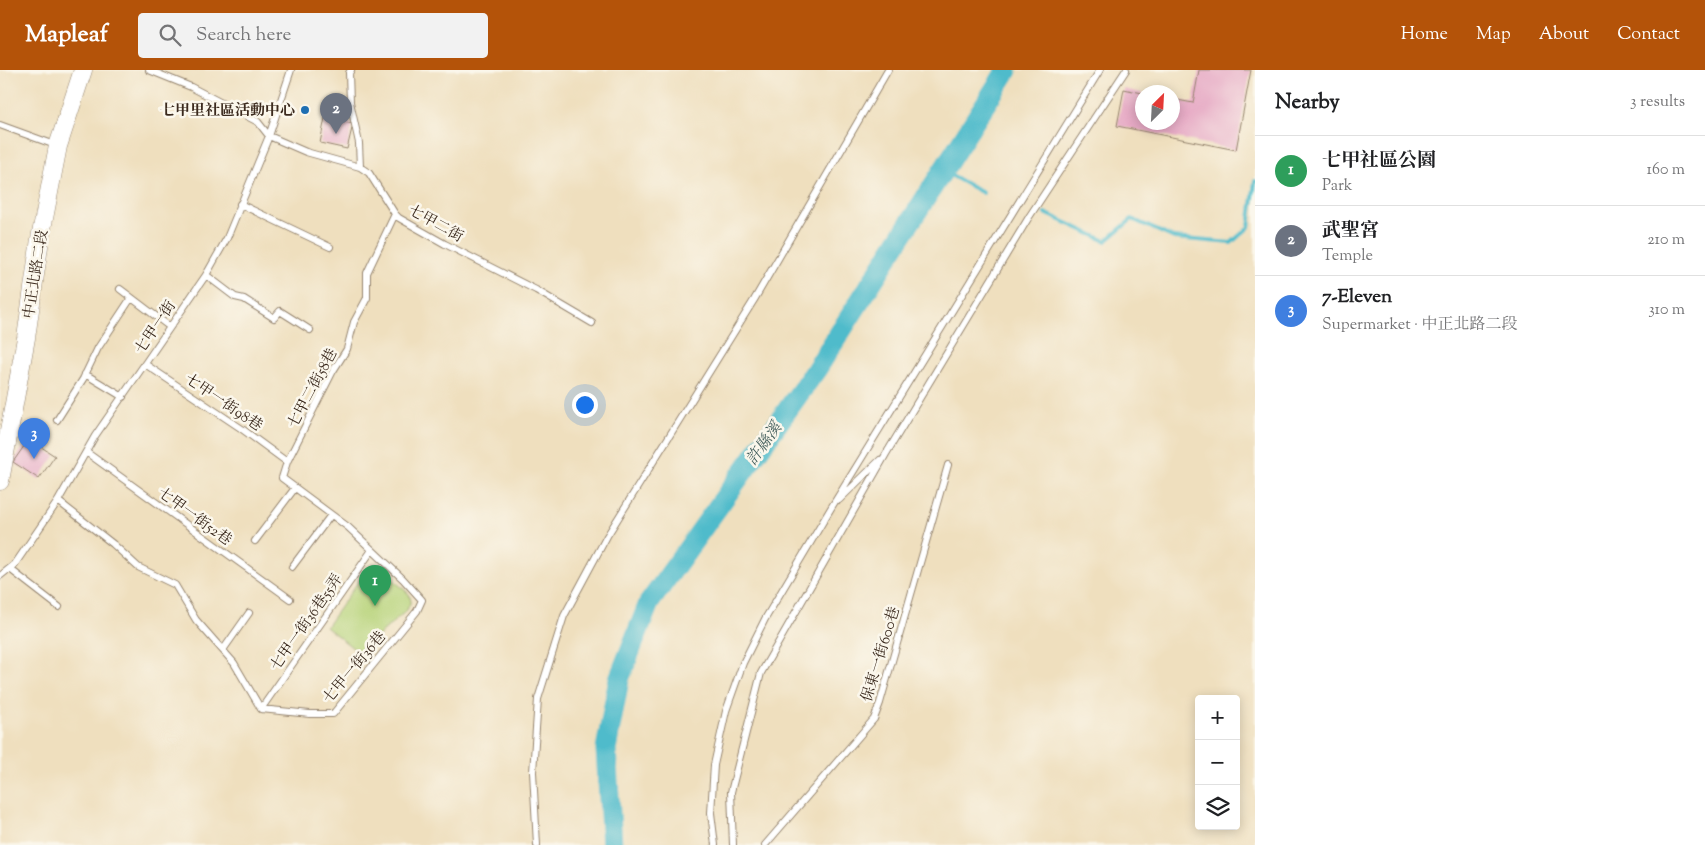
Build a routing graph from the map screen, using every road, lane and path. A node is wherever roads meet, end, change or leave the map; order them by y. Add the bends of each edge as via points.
1 (82, 70) edge
2 (149, 70) edge
3 (292, 70) edge
4 (351, 70) edge
5 (888, 70) edge
6 (1100, 70) edge
7 (1126, 70) edge
8 (0, 125) edge
9 (269, 136) junction
10 (58, 146) junction
11 (360, 167) junction
12 (240, 204) junction
13 (395, 214) junction
14 (330, 246) dead end
15 (206, 275) junction
16 (120, 289) dead end
17 (131, 298) junction
18 (592, 323) dead end
19 (170, 327) junction
20 (310, 330) dead end
21 (145, 364) junction
22 (85, 374) junction
23 (123, 397) junction
24 (57, 420) dead end
25 (86, 452) junction
26 (886, 454) junction
27 (287, 462) junction
28 (948, 465) dead end
29 (0, 481) edge
30 (295, 488) junction
31 (58, 500) junction
32 (831, 508) junction
33 (331, 515) junction
34 (255, 540) dead end
35 (372, 550) junction
36 (292, 567) dead end
37 (10, 569) junction
38 (0, 576) edge
39 (290, 599) dead end
40 (59, 606) dead end
41 (249, 613) dead end
42 (223, 650) junction
43 (261, 709) junction
44 (537, 845) edge
45 (715, 845) edge
46 (733, 845) edge
47 (765, 845) edge

1 - 10 main road, 中正北路二段
2 - 9 lane via 191,87 258,122
3 - 9 lane, 七甲一街
4 - 11 lane via 350,102 359,144
5 - 44 lane via 754,300 607,536 564,616 538,699 533,772
6 - 32 lane
7 - 26 lane via 1030,217
8 - 10 lane
9 - 11 lane via 306,152
9 - 12 lane, 七甲一街
10 - 29 main road, 中正北路二段
11 - 13 lane, 七甲二街 via 369,173
12 - 14 lane
12 - 15 lane, 七甲一街
13 - 18 lane, 七甲二街
13 - 27 lane, 七甲二街58巷 via 367,273 367,298 354,322 347,349
15 - 19 lane, 七甲一街
15 - 20 lane via 235,297 244,299 274,318 280,311
16 - 17 lane
17 - 19 lane
17 - 22 lane
19 - 21 lane, 七甲一街
21 - 23 lane, 七甲一街
21 - 27 lane, 七甲一街98巷
22 - 23 lane
22 - 24 lane
23 - 25 lane, 七甲一街
25 - 31 lane, 七甲一街
25 - 39 lane, 七甲一街52巷
26 - 32 lane
26 - 46 lane via 760,674 731,792
27 - 30 lane, 七甲一街36巷 via 282,478
28 - 47 lane, 保東一街600巷 via 874,719
30 - 33 lane, 七甲一街36巷
30 - 34 lane
31 - 37 lane, 七甲一街
31 - 42 lane via 138,567 175,585 196,620
32 - 45 lane via 765,619 743,663 726,711 714,766 711,813
33 - 35 lane, 七甲一街36巷
33 - 36 lane
35 - 43 lane, 七甲一街36巷55弄
35 - 43 lane, 七甲一街36巷 via 422,600 418,611 332,714
37 - 38 lane, 七甲一街
37 - 40 lane
41 - 42 lane
42 - 43 lane

